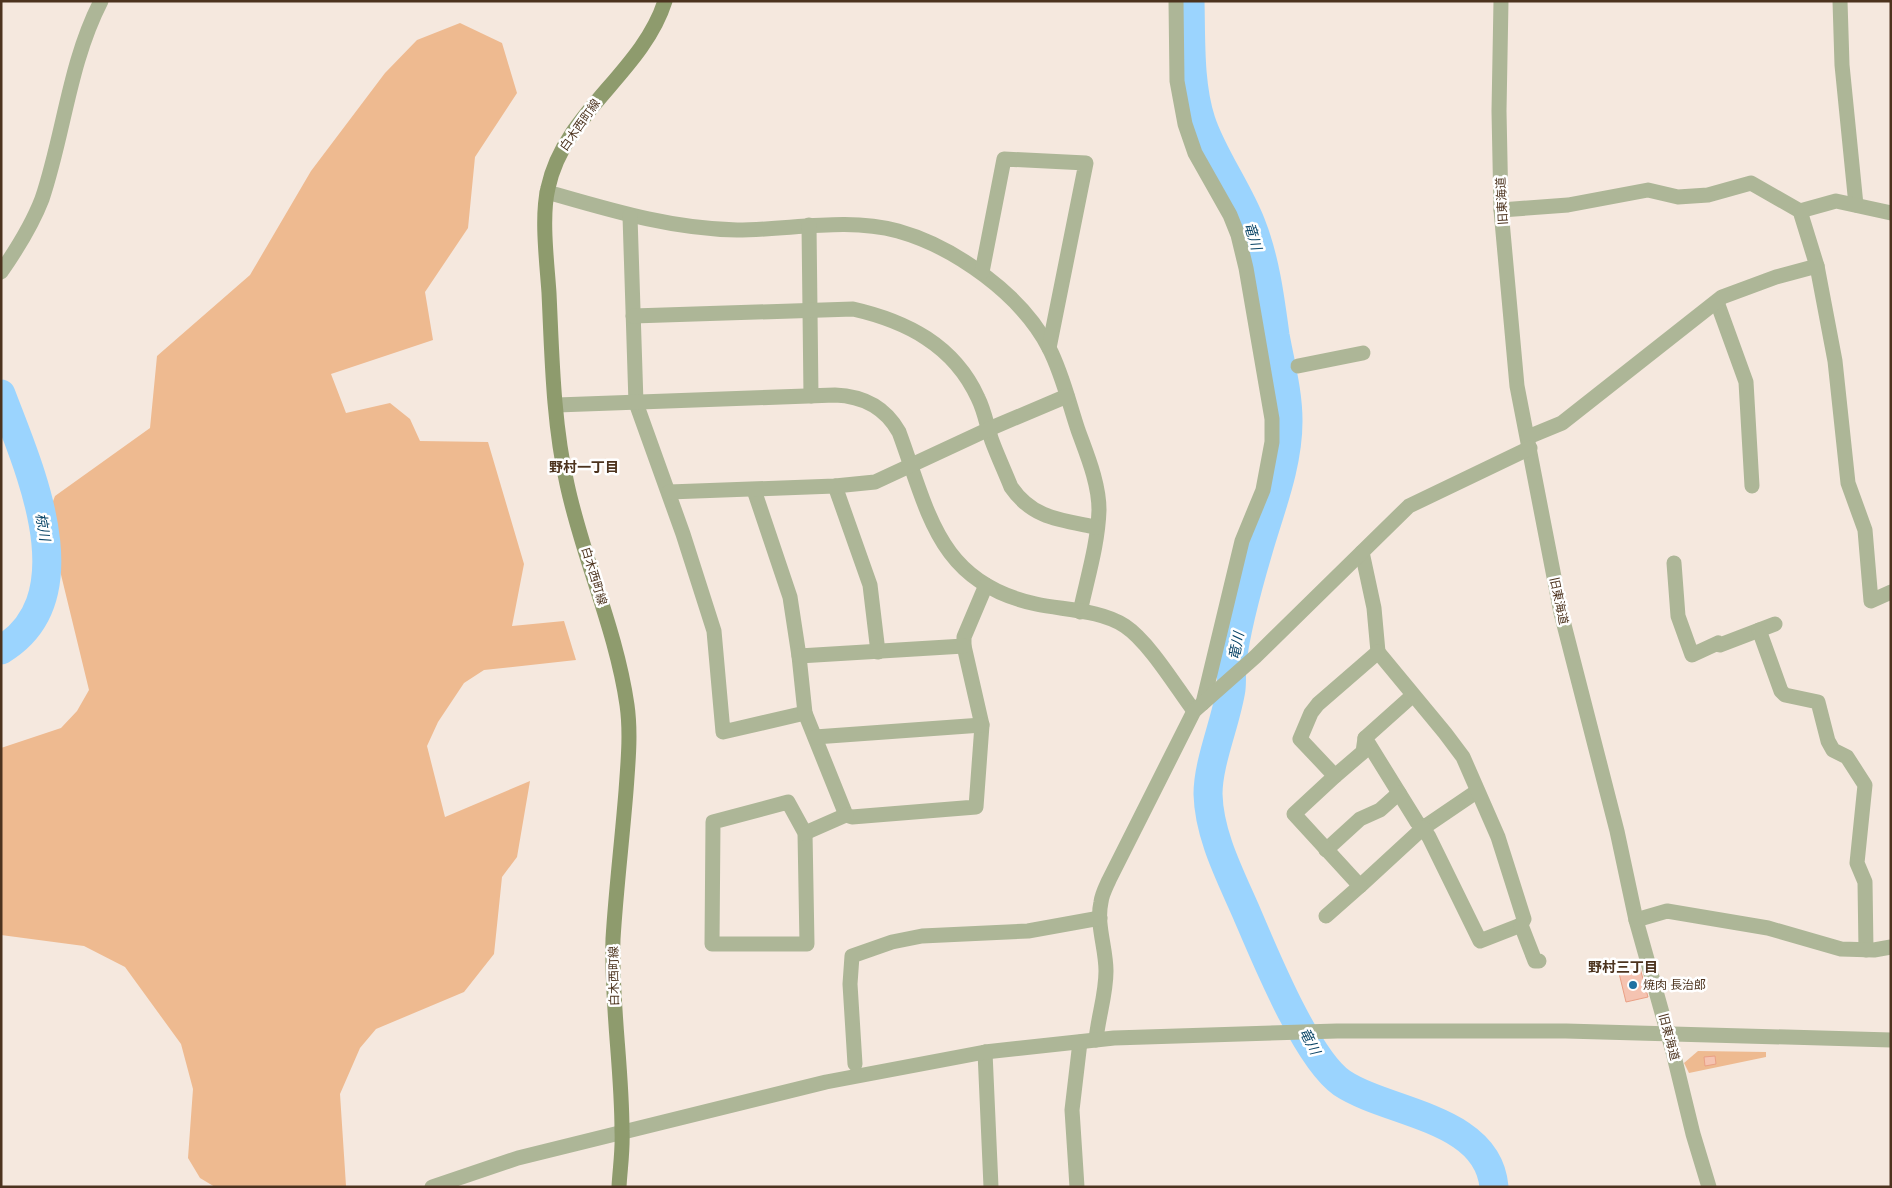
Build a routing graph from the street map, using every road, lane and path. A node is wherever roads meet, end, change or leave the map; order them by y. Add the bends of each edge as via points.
1 (101, 1) edge
2 (665, 1) edge
3 (1176, 1) edge
4 (1501, 1) edge
5 (1840, 1) edge
6 (547, 192) junction
7 (1856, 205) junction
8 (1501, 210) junction
9 (1800, 211) junction
10 (1891, 213) edge
11 (630, 216) junction
12 (809, 225) junction
13 (1817, 266) junction
14 (1, 272) edge
15 (982, 272) junction
16 (1717, 302) junction
17 (811, 310) junction
18 (633, 316) junction
19 (1050, 348) junction
20 (1363, 353) dead end
21 (1298, 366) dead end
22 (811, 396) junction
23 (1067, 396) junction
24 (636, 403) junction
25 (557, 405) junction
26 (989, 429) junction
27 (1529, 443) junction
28 (911, 465) junction
29 (835, 486) junction
30 (1752, 486) dead end
31 (754, 490) junction
32 (669, 492) junction
33 (1096, 527) junction
34 (1362, 552) junction
35 (1674, 563) dead end
36 (986, 585) junction
37 (1891, 592) edge
38 (1080, 612) junction
39 (1775, 624) dead end
40 (1758, 630) junction
41 (964, 646) junction
42 (878, 652) junction
43 (1378, 652) junction
44 (799, 656) junction
45 (1412, 696) junction
46 (1204, 702) junction
47 (805, 713) junction
48 (982, 726) junction
49 (815, 737) junction
50 (1365, 738) junction
51 (1335, 776) junction
52 (1476, 792) junction
53 (1399, 793) junction
54 (846, 815) junction
55 (1423, 828) junction
56 (805, 833) junction
57 (1326, 850) junction
58 (1360, 886) junction
59 (1326, 916) dead end
60 (1100, 918) junction
61 (1636, 920) junction
62 (1521, 925) junction
63 (1891, 947) edge
64 (1866, 950) junction
65 (1539, 961) dead end
66 (1668, 1034) junction
67 (1891, 1040) edge
68 (1088, 1041) junction
69 (985, 1052) junction
70 (855, 1064) dead end
71 (622, 1132) junction
72 (432, 1187) edge
73 (619, 1187) edge
74 (991, 1187) edge
75 (1077, 1187) edge
76 (1709, 1187) edge

1 - 14 street via 78,62 42,200 29,228
2 - 6 main road, 白木西町線 via 634,58 585,113 562,147
3 - 46 street via 1177,81 1185,124 1195,153 1238,235 1272,419 1271,452 1264,490 1242,541
4 - 8 street, 旧東海道
5 - 7 street via 1842,65
6 - 11 street
6 - 25 main road, 白木西町線 via 547,255
7 - 9 street via 1836,200
7 - 10 street
8 - 9 street via 1568,205 1648,190 1678,197 1708,195 1751,183
8 - 27 street, 旧東海道 via 1516,386
9 - 13 street
11 - 12 street via 663,223 729,229
11 - 18 street
12 - 15 street via 855,225 898,231 938,246
12 - 17 street
13 - 16 street via 1776,276 1722,297
13 - 37 street via 1835,361 1848,482 1865,530 1870,601
15 - 19 street via 1024,314
15 - 19 street via 1004,159 1086,164
16 - 27 street via 1562,423
16 - 30 street via 1746,382
17 - 18 street
17 - 22 street
17 - 26 street via 853,309 877,314 908,326 936,343 969,380
18 - 24 street
19 - 23 street
20 - 21 street
22 - 24 street
22 - 28 street via 854,397 882,410 892,419
23 - 26 street
23 - 33 street via 1093,474 1099,509
24 - 25 street
24 - 32 street
25 - 71 main road, 白木西町線 via 567,486 618,659 628,708 628,758 613,940
26 - 28 street
26 - 33 street via 1011,487 1028,507 1054,519
27 - 34 street via 1409,506
27 - 61 street, 旧東海道 via 1561,613 1617,831
28 - 29 street via 875,482
28 - 36 street via 942,544 963,570
29 - 31 street
29 - 42 street via 870,585
31 - 32 street
31 - 44 street via 790,597
32 - 47 street via 714,631 723,732
33 - 38 street
34 - 43 street via 1374,608
34 - 46 street
35 - 40 street via 1678,616 1692,655
36 - 38 street via 1026,602
36 - 41 street via 964,638
38 - 46 street via 1123,624
39 - 40 street
40 - 64 street via 1780,691 1818,702 1828,742 1833,750 1847,757 1865,785 1857,863 1865,882
41 - 42 street
41 - 48 street
42 - 44 street
43 - 45 street
43 - 51 street via 1318,704 1300,738
44 - 47 street
45 - 50 street
45 - 52 street via 1463,757
46 - 60 street via 1109,880 1101,902
47 - 49 street
48 - 49 street
48 - 54 street via 976,807 852,818
49 - 54 street
50 - 51 street via 1363,752
50 - 53 street
51 - 57 street via 1294,814
52 - 55 street
52 - 62 street via 1498,837 1524,919
53 - 55 street
53 - 57 street via 1380,810 1360,819
54 - 56 street
55 - 58 street
55 - 62 street via 1480,941
56 - 56 street via 788,802 713,822 712,944 807,944
57 - 58 street
58 - 59 street
60 - 68 street via 1106,977
60 - 70 street via 1028,931 922,936 852,956 850,984
61 - 64 street via 1667,911 1768,928 1823,945
61 - 66 street, 旧東海道
62 - 65 street via 1535,961
63 - 64 street
66 - 67 street
66 - 68 street via 1275,1032
66 - 76 street, 旧東海道
68 - 69 street
68 - 75 street via 1072,1110
69 - 71 street via 826,1082
69 - 74 street
71 - 72 street via 518,1158
71 - 73 main road, 白木西町線

